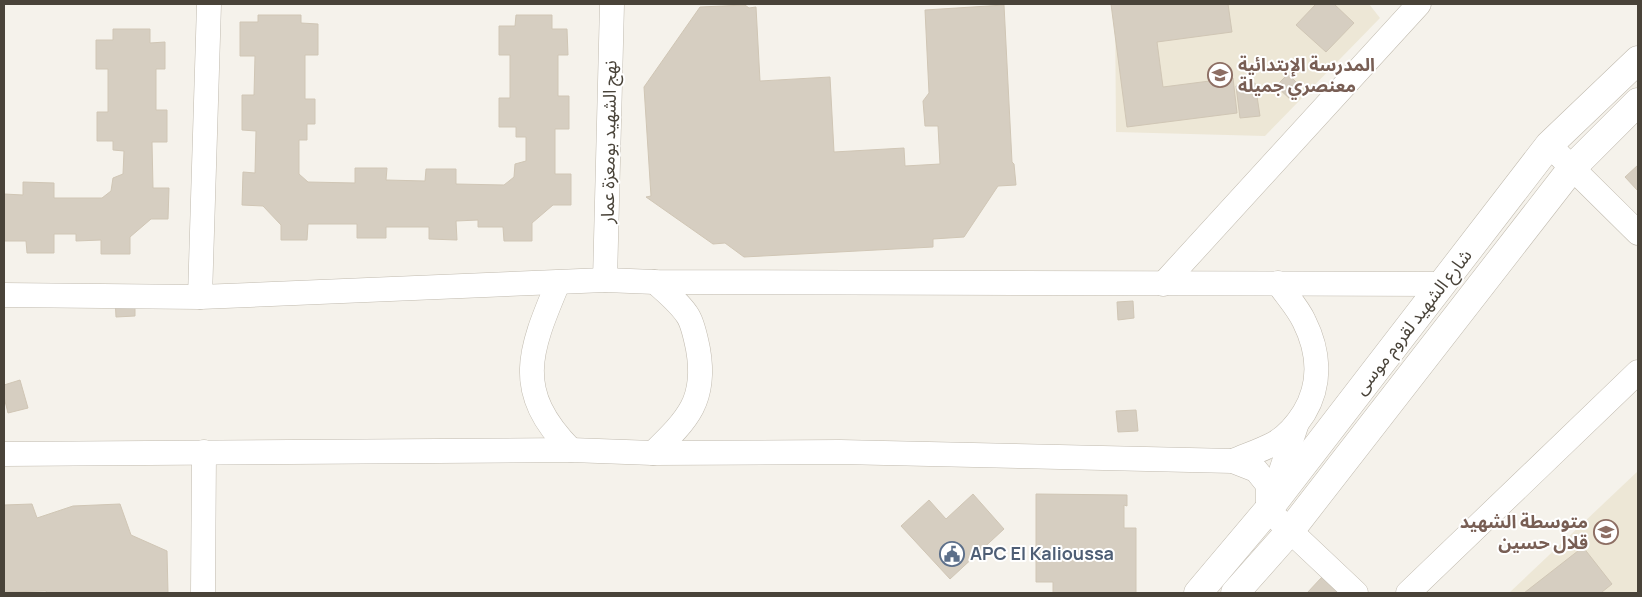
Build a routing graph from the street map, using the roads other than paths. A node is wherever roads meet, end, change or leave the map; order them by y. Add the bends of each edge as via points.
1 (209, 4) edge
2 (612, 4) edge
3 (1418, 4) edge
4 (1638, 60) edge
5 (1638, 102) edge
6 (1549, 145) junction
7 (1572, 168) junction
8 (1638, 233) edge
9 (605, 280) junction
10 (655, 282) junction
11 (558, 283) junction
12 (1278, 283) junction
13 (1163, 284) junction
14 (1443, 284) junction
15 (4, 295) edge
16 (200, 297) junction
17 (1638, 372) edge
18 (1297, 425) junction
19 (571, 450) junction
20 (204, 452) junction
21 (653, 453) junction
22 (4, 454) edge
23 (1233, 461) junction
24 (1268, 510) junction
25 (1290, 531) junction
26 (203, 593) edge
27 (1198, 593) edge
28 (1235, 593) edge
29 (1356, 593) edge
30 (1408, 593) edge

1 - 16 street
2 - 9 street, نهج الشهيد بومعزة عمار
3 - 13 street
4 - 6 street, شارع الشهيد لقروم موسى
5 - 7 street, شارع الشهيد لقروم موسى
6 - 7 street
6 - 14 street, شارع الشهيد لقروم موسى
7 - 8 street
7 - 25 street, شارع الشهيد لقروم موسى
9 - 10 street
9 - 11 street
10 - 13 street
10 - 21 street via 688,316 701,370 697,398 684,420
11 - 16 street
11 - 19 street via 544,317 531,364 533,390 555,433
12 - 13 street
12 - 14 street
12 - 18 street via 1304,320 1316,356 1315,387
14 - 24 street, شارع الشهيد لقروم موسى
15 - 16 street
17 - 30 street
18 - 23 street via 1276,442
18 - 24 street
19 - 20 street
19 - 21 street
20 - 22 street
20 - 26 street
21 - 23 street via 850,453
23 - 24 street via 1256,470 1268,485
24 - 25 street
24 - 27 street, شارع الشهيد لقروم موسى
25 - 28 street, شارع الشهيد لقروم موسى
25 - 29 street

